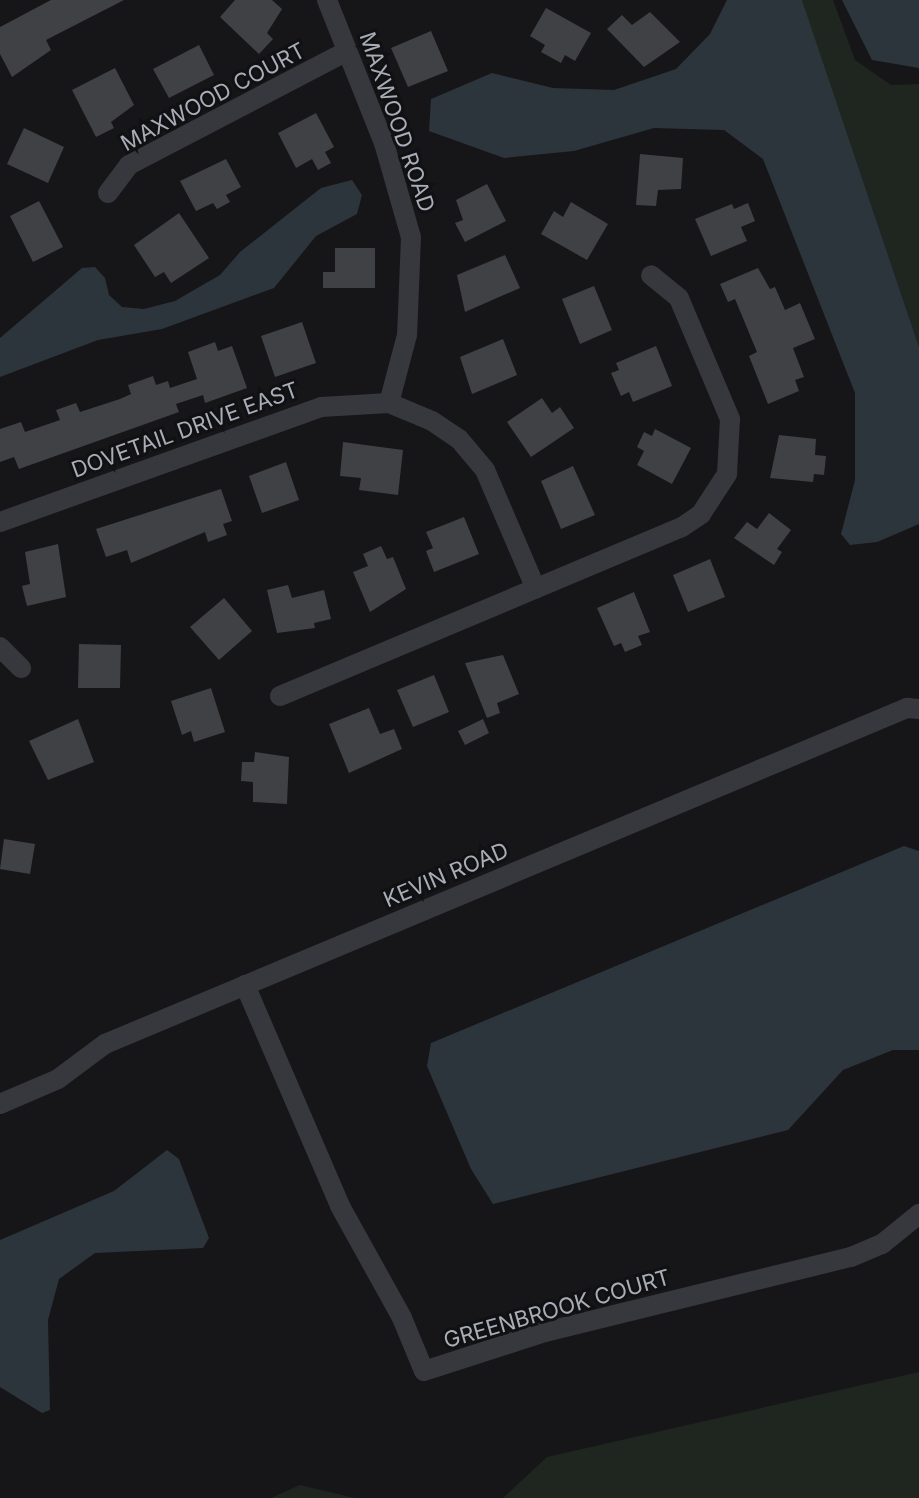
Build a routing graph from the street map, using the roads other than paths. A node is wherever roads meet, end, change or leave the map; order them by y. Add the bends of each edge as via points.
1 (327, 0) edge
2 (347, 51) junction
3 (108, 193) dead end
4 (651, 275) dead end
5 (389, 403) junction
6 (0, 522) edge
7 (536, 589) junction
8 (0, 647) edge
9 (21, 668) dead end
10 (280, 696) dead end
11 (919, 709) edge
12 (245, 985) junction
13 (0, 1104) edge
14 (919, 1214) edge

1 - 2 street, MAXWOOD ROAD
2 - 3 street, MAXWOOD COURT via 129,165
2 - 5 street, MAXWOOD ROAD via 404,199 411,237 407,335
4 - 7 street via 679,298 730,419 727,474 701,514 682,527
5 - 6 street, DOVETAIL DRIVE EAST via 321,407
5 - 7 street via 459,439 485,470
7 - 10 street
8 - 9 street
11 - 12 street, KEVIN ROAD via 907,708
12 - 13 street, KEVIN ROAD via 105,1044 58,1079
12 - 14 street, GREENBROOK COURT via 340,1206 402,1318 424,1371 545,1332 851,1257 882,1244

